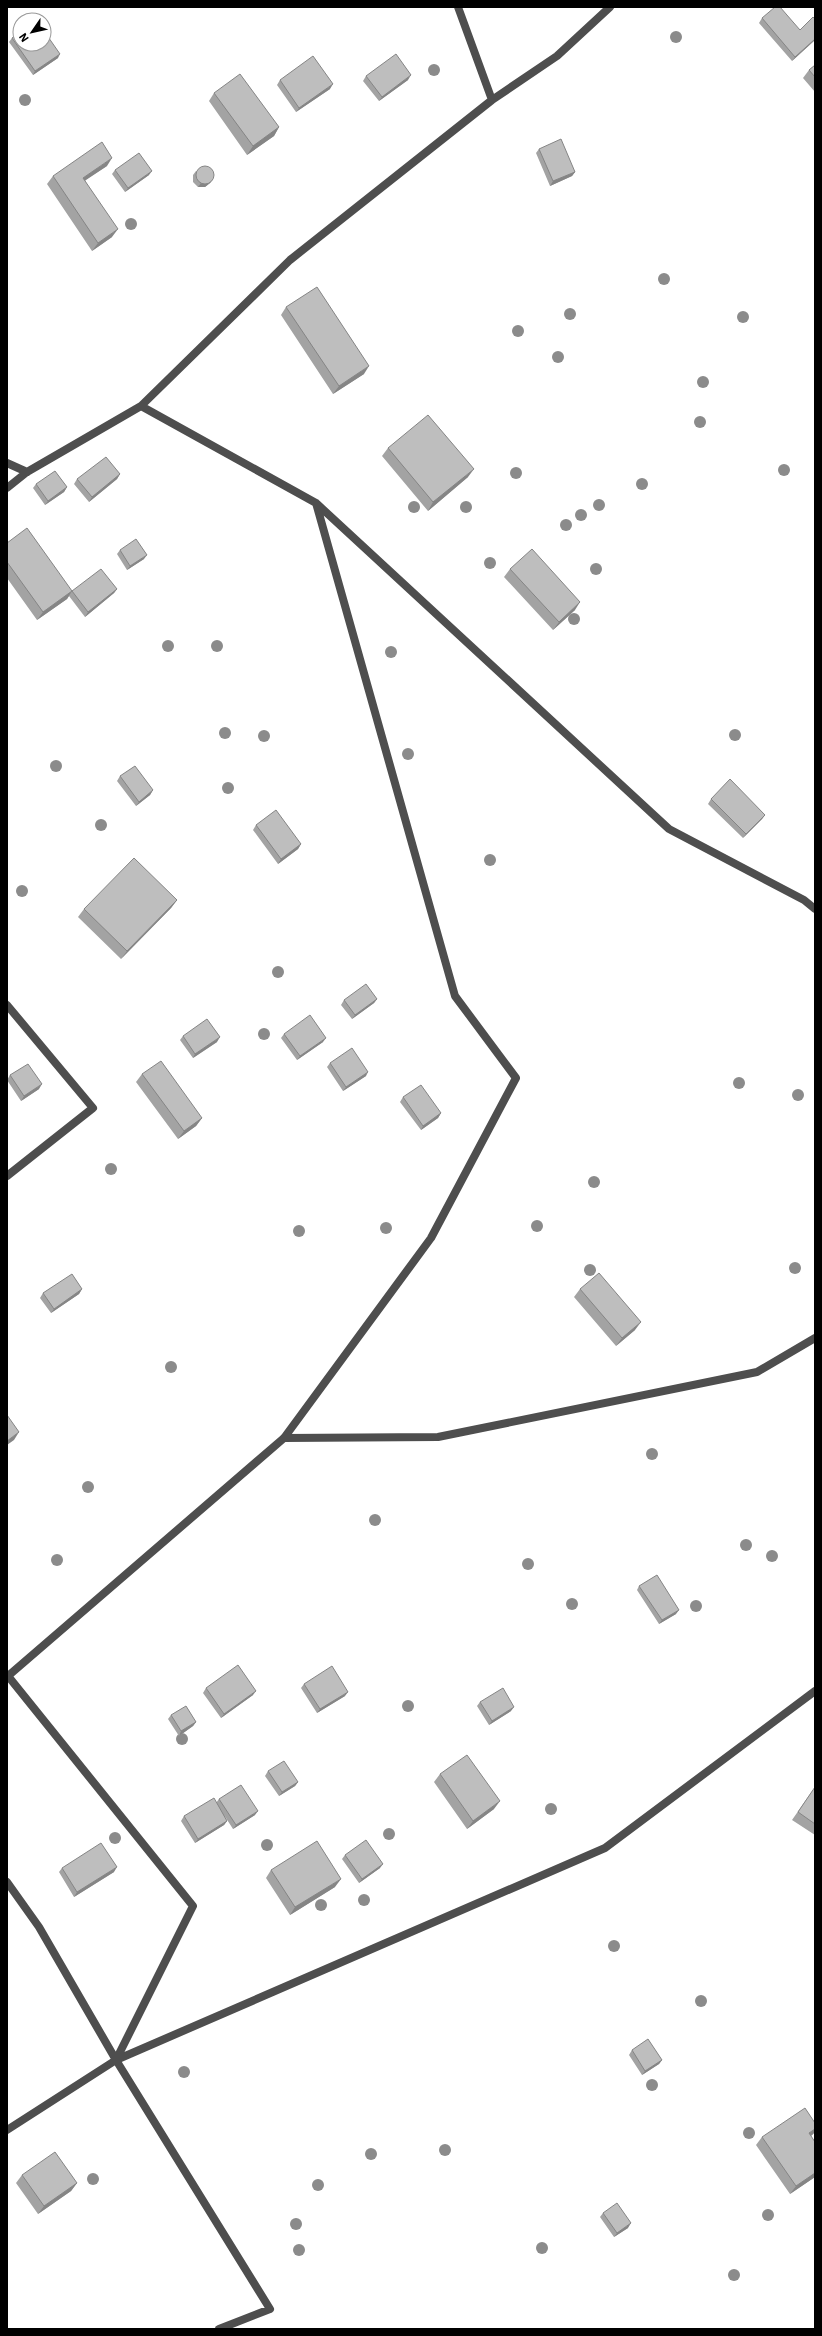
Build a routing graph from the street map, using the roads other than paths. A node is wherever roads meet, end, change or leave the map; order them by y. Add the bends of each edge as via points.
1 (458, 7) edge
2 (610, 7) edge
3 (492, 100) junction
4 (141, 406) junction
5 (7, 463) edge
6 (27, 472) junction
7 (7, 488) edge
8 (316, 503) junction
9 (815, 909) edge
10 (7, 1005) edge
11 (7, 1176) edge
12 (815, 1338) edge
13 (284, 1438) junction
14 (8, 1676) edge
15 (815, 1691) edge
16 (7, 1882) edge
17 (116, 2060) junction
18 (7, 2130) edge
19 (219, 2329) edge

1 - 3 street
2 - 3 street via 557,56
3 - 4 street via 290,260
4 - 6 street
4 - 8 street
5 - 6 street
6 - 7 street
8 - 9 street via 669,829 804,900
8 - 13 street via 455,996 516,1078 431,1238
10 - 11 street via 93,1108
12 - 13 street via 756,1372 438,1437
13 - 14 street
14 - 17 street via 193,1906
15 - 17 street via 605,1848
16 - 17 street via 39,1927
17 - 18 street
17 - 19 street via 270,2309

